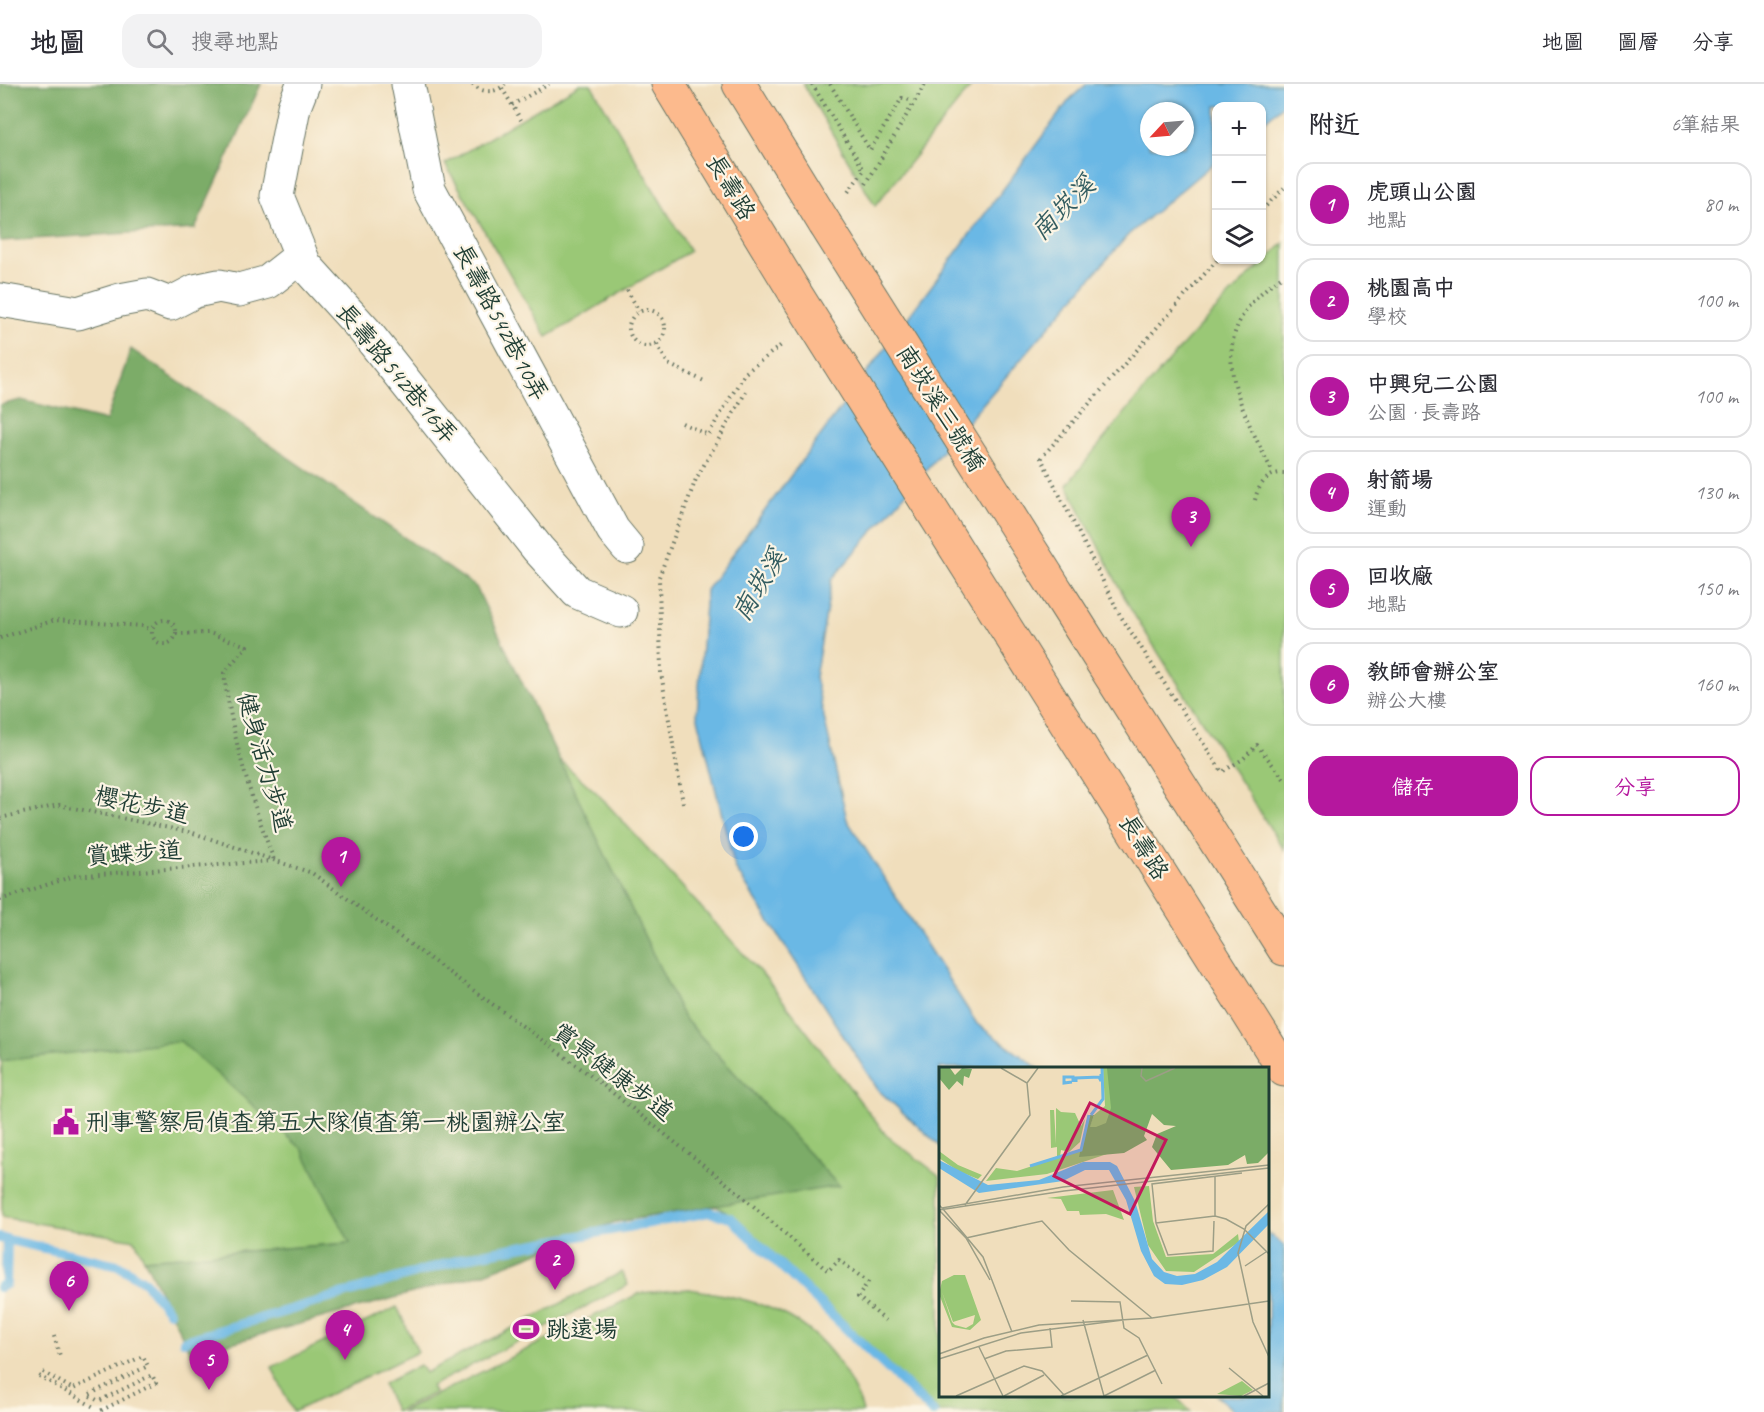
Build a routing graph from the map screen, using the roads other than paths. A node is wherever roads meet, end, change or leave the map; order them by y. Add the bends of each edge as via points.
1 (303, 84) edge
2 (408, 84) edge
3 (668, 84) edge
4 (739, 84) edge
5 (301, 256) junction
6 (0, 300) edge
7 (627, 548) dead end
8 (621, 611) dead end
9 (1284, 949) edge
10 (1284, 1070) edge

1 - 5 lane, 長壽路542巷16弄 via 294,107 276,196
2 - 7 lane, 長壽路542巷10弄 via 429,189 613,530
3 - 10 main road, 長壽路, bridge
4 - 9 main road, 南崁溪三號橋, bridge via 833,212 1058,593
5 - 6 lane via 268,282 239,290 219,286 195,291 170,304 147,295 78,313
5 - 8 lane, 長壽路542巷16弄 via 537,549 577,592

